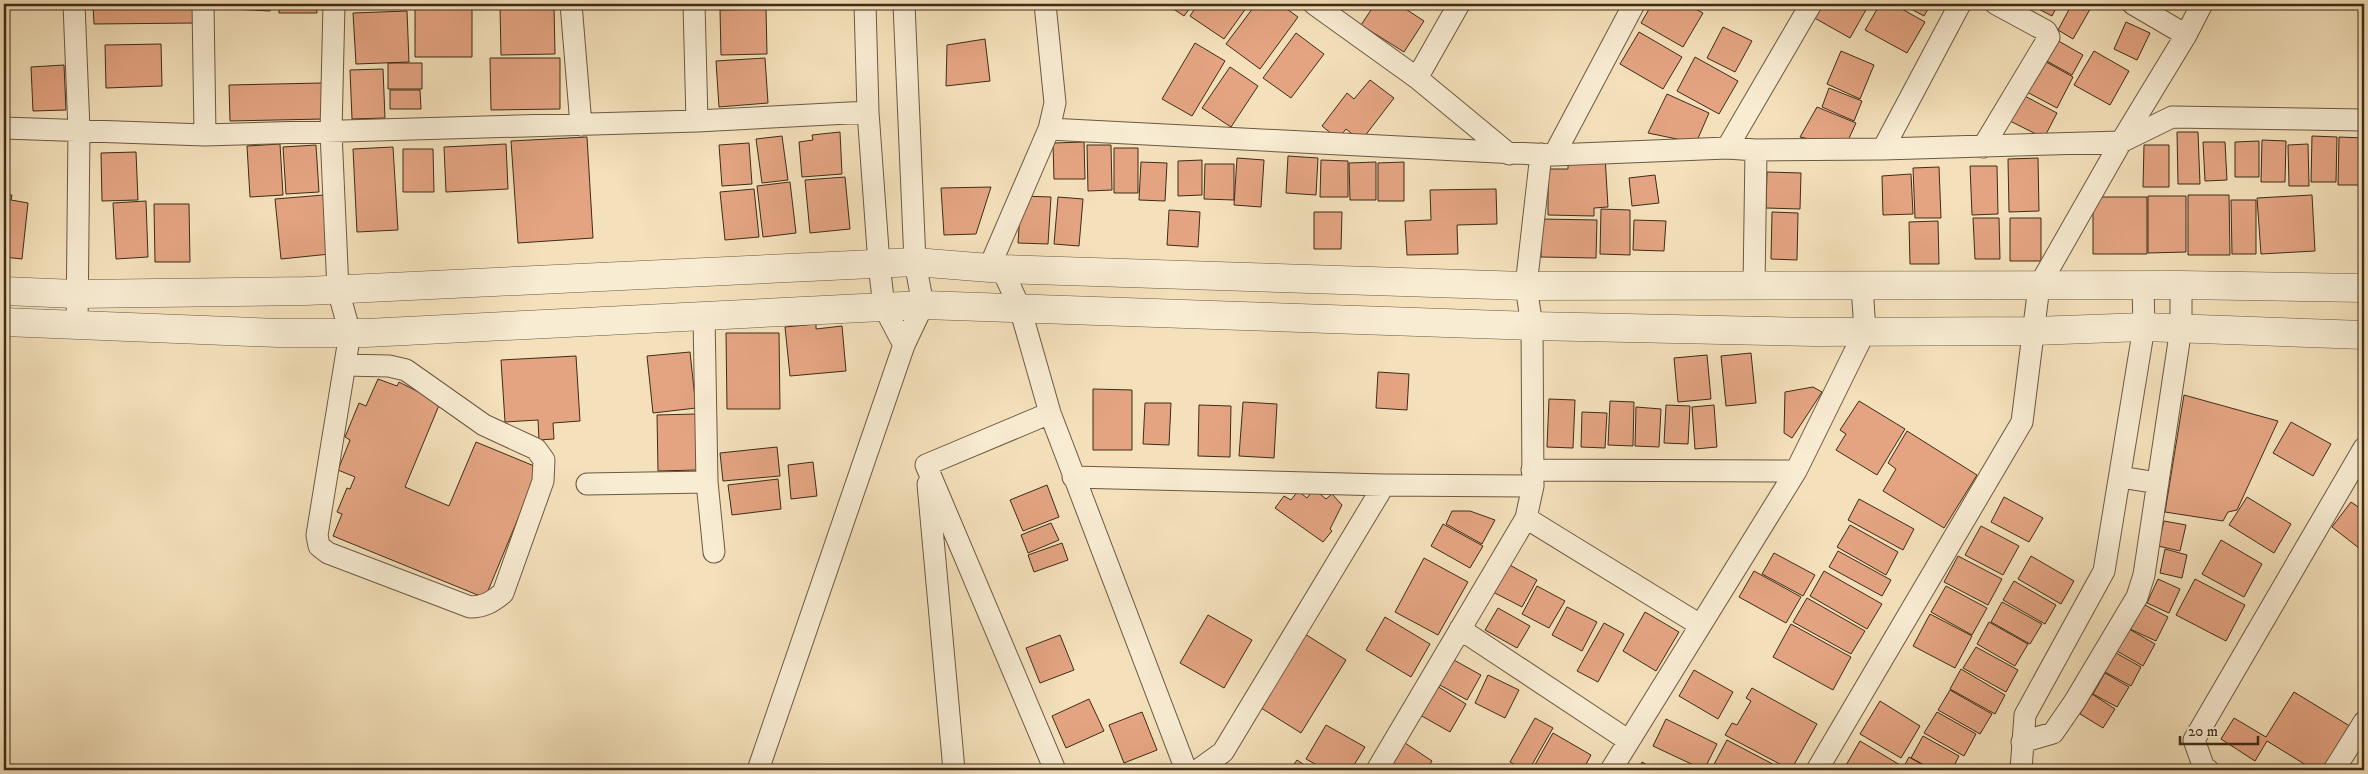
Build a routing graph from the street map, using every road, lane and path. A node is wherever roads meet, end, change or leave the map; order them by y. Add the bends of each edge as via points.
1 (74, 4) edge
2 (203, 4) edge
3 (334, 4) edge
4 (571, 4) edge
5 (694, 4) edge
6 (865, 4) edge
7 (904, 4) edge
8 (1045, 4) edge
9 (1314, 4) edge
10 (1459, 4) edge
11 (1634, 4) edge
12 (1811, 4) edge
13 (1960, 4) edge
14 (1996, 4) edge
15 (2133, 4) edge
16 (2202, 4) edge
17 (2186, 35) junction
18 (1416, 78) junction
19 (868, 112) junction
20 (2364, 120) edge
21 (697, 121) junction
22 (581, 125) junction
23 (4, 128) edge
24 (1049, 129) junction
25 (79, 130) junction
26 (331, 132) junction
27 (206, 135) junction
28 (2121, 142) junction
29 (1983, 147) junction
30 (1727, 148) junction
31 (1883, 149) junction
32 (1756, 150) junction
33 (1509, 154) junction
34 (1547, 154) junction
35 (915, 262) junction
36 (879, 264) junction
37 (996, 268) junction
38 (2181, 285) junction
39 (1526, 286) junction
40 (1754, 286) junction
41 (1862, 286) junction
42 (2040, 286) junction
43 (2143, 286) junction
44 (2364, 288) edge
45 (338, 290) junction
46 (4, 291) edge
47 (76, 294) junction
48 (923, 305) junction
49 (884, 307) junction
50 (1020, 308) junction
51 (704, 316) junction
52 (4, 322) edge
53 (77, 326) junction
54 (1532, 326) junction
55 (2144, 327) junction
56 (2181, 328) junction
57 (1865, 331) junction
58 (2034, 331) junction
59 (350, 333) junction
60 (2364, 335) edge
61 (904, 346) junction
62 (345, 365) junction
63 (1050, 413) junction
64 (2364, 448) edge
65 (926, 465) junction
66 (1796, 471) junction
67 (1073, 477) junction
68 (2120, 477) junction
69 (1533, 478) junction
70 (706, 482) junction
71 (2158, 483) junction
72 (586, 484) dead end
73 (1384, 485) junction
74 (1526, 518) junction
75 (714, 552) dead end
76 (1700, 625) junction
77 (1460, 629) junction
78 (2364, 722) edge
79 (2194, 740) junction
80 (1629, 741) junction
81 (2017, 761) edge
82 (758, 770) edge
83 (953, 770) edge
84 (1055, 770) edge
85 (1186, 770) edge
86 (1198, 770) edge
87 (1377, 770) edge
88 (1611, 770) edge
89 (1817, 770) edge
90 (2188, 770) edge
91 (2208, 770) edge
92 (2334, 770) edge

1 - 25 street
2 - 27 street
3 - 26 street
4 - 22 street
5 - 21 street
6 - 19 street
7 - 35 street
8 - 24 street via 1055,103
9 - 18 street
10 - 18 street
11 - 34 street
12 - 30 street
13 - 31 street
14 - 29 street via 2046,31 2049,37
15 - 17 street
16 - 17 street
17 - 28 street
18 - 33 street
19 - 21 street
19 - 36 street
20 - 28 street via 2172,117
21 - 22 street
22 - 26 street
23 - 25 street
24 - 33 street
24 - 37 street
25 - 27 street
25 - 47 street
26 - 27 street
26 - 45 street
28 - 29 street
28 - 42 street
29 - 31 street
30 - 32 street
30 - 34 street
31 - 32 street
32 - 40 street
33 - 34 street
34 - 39 street
35 - 36 street
35 - 37 street
35 - 48 street
36 - 45 street
36 - 49 street
37 - 39 street
37 - 50 street
38 - 43 street
38 - 44 street
38 - 56 street
39 - 40 street
39 - 54 street
40 - 41 street
41 - 42 street
41 - 57 street
42 - 43 street
42 - 58 street
43 - 55 street
45 - 47 street
45 - 59 street
46 - 47 street
47 - 53 street
48 - 49 street
48 - 50 street
48 - 61 street
49 - 51 street
49 - 61 street
50 - 54 street
50 - 63 street
51 - 59 street
51 - 70 street
52 - 53 street
53 - 59 street
54 - 57 street
54 - 69 street
55 - 56 street
55 - 58 street
55 - 68 street
56 - 60 street
56 - 71 street
57 - 58 street
57 - 66 street
58 - 89 street via 2022,422
59 - 62 street
61 - 82 street
62 - 62 street via 317,535 319,546 328,553 470,607 491,603 503,593 543,481 544,460 536,449 484,425 406,370 389,366
63 - 65 street
63 - 67 street
64 - 79 street
65 - 83 street
65 - 84 street
66 - 69 street
66 - 76 street
67 - 73 street
67 - 85 street
68 - 71 street
68 - 81 street via 2104,571 2025,715
69 - 73 street
69 - 74 street
70 - 72 street
70 - 75 street
71 - 81 street via 2144,575 2136,597 2053,733
73 - 86 street via 1222,752
74 - 76 street
74 - 77 street
76 - 80 street
77 - 80 street
77 - 87 street
78 - 92 street
79 - 90 street
79 - 91 street via 2204,768
80 - 88 street

